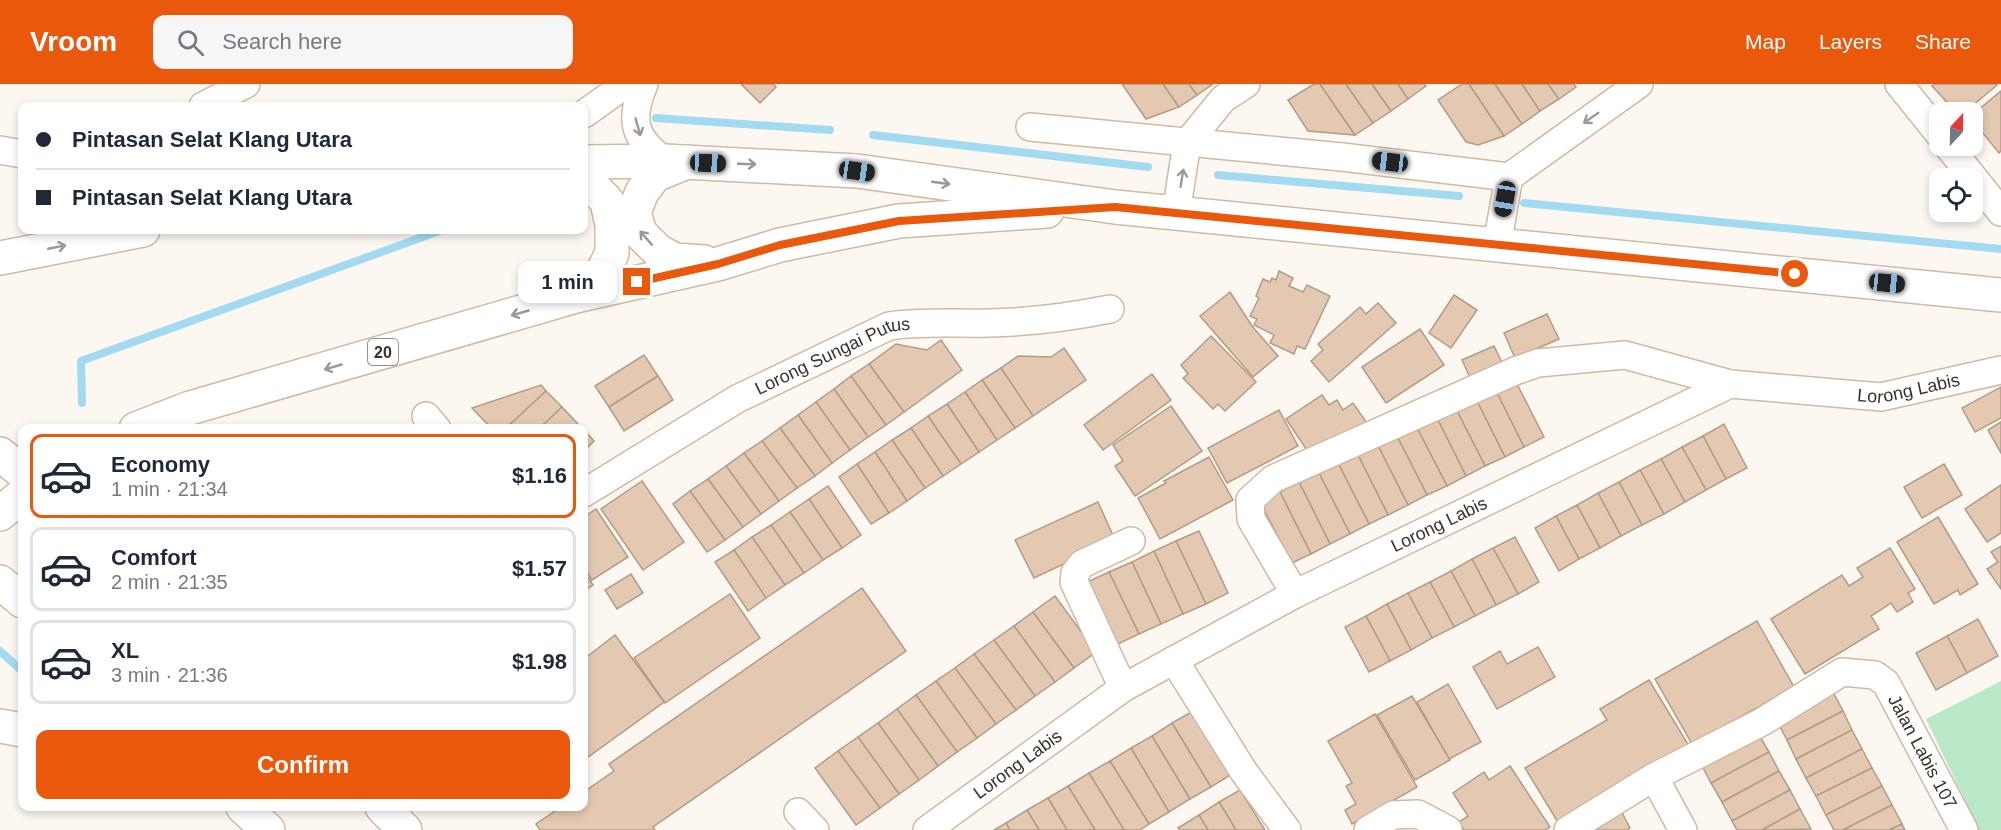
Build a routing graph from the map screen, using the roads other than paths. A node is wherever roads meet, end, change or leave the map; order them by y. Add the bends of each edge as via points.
1 (246, 84) edge
2 (626, 84) edge
3 (644, 84) edge
4 (1246, 84) edge
5 (1639, 84) edge
6 (1899, 84) edge
7 (211, 102) edge
8 (588, 111) edge
9 (1929, 121) edge
10 (1030, 127) dead end
11 (1187, 143) junction
12 (0, 150) edge
13 (18, 153) edge
14 (1956, 156) edge
15 (676, 161) junction
16 (588, 162) edge
17 (1509, 177) junction
18 (588, 184) edge
19 (1115, 207) junction
20 (2001, 212) edge
21 (1176, 213) junction
22 (123, 234) edge
23 (1497, 245) junction
24 (0, 258) edge
25 (718, 264) junction
26 (2001, 295) edge
27 (576, 296) junction
28 (1110, 309) dead end
29 (2001, 370) edge
30 (1730, 384) junction
31 (185, 419) edge
32 (160, 424) edge
33 (0, 454) edge
34 (18, 469) edge
35 (588, 491) edge
36 (18, 498) edge
37 (0, 514) edge
38 (1131, 541) dead end
39 (0, 582) edge
40 (1295, 594) junction
41 (18, 598) edge
42 (1174, 660) junction
43 (1123, 688) junction
44 (0, 726) edge
45 (18, 729) edge
46 (1654, 777) junction
47 (247, 811) edge
48 (386, 811) edge
49 (268, 830) edge
50 (405, 830) edge
51 (927, 830) edge
52 (1287, 830) edge
53 (1368, 830) edge
54 (1448, 830) edge
55 (1568, 830) edge
56 (1683, 830) edge
57 (1964, 830) edge

1 - 7 street
2 - 8 street
3 -> 15 street via 634,118 639,135 649,149
4 - 11 street via 1223,99
5 -> 17 street
6 - 9 street
10 - 11 street
11 - 17 street
21 -> 11 street
12 - 13 street
14 - 20 street
15 - 16 highway, 20
15 -> 19 highway, 20 via 857,171
25 -> 15 highway via 675,260 658,251 640,233 634,212 642,192 655,175
17 - 23 street
18 - 27 highway via 607,201 612,253 599,279
19 - 21 highway, 20
19 - 25 highway, 20 via 899,221 780,245
21 - 23 highway, 20
24 -> 22 highway
23 - 26 highway, 20
25 - 27 highway, 20
27 -> 31 highway, 20
28 - 35 street, Lorong Sungai Putus via 1052,320 912,322 889,326 736,399
29 - 30 street, Lorong Labis via 1881,397
30 - 40 street, Lorong Labis
30 - 40 street via 1625,355 1538,363 1274,479 1250,500 1251,519
31 - 32 highway, 20
33 - 34 highway
36 - 37 highway
38 - 43 street via 1082,564 1074,582
39 - 41 highway
40 - 42 street, Lorong Labis
42 - 43 street, Lorong Labis
42 - 52 street via 1244,772
43 - 51 street, Lorong Labis
44 - 45 highway
46 - 55 street
46 - 56 street
46 - 57 street, Jalan Labis 107 via 1762,722 1842,672 1875,675 1886,683
47 - 49 highway
48 - 50 highway
53 - 54 street via 1393,815 1418,814

